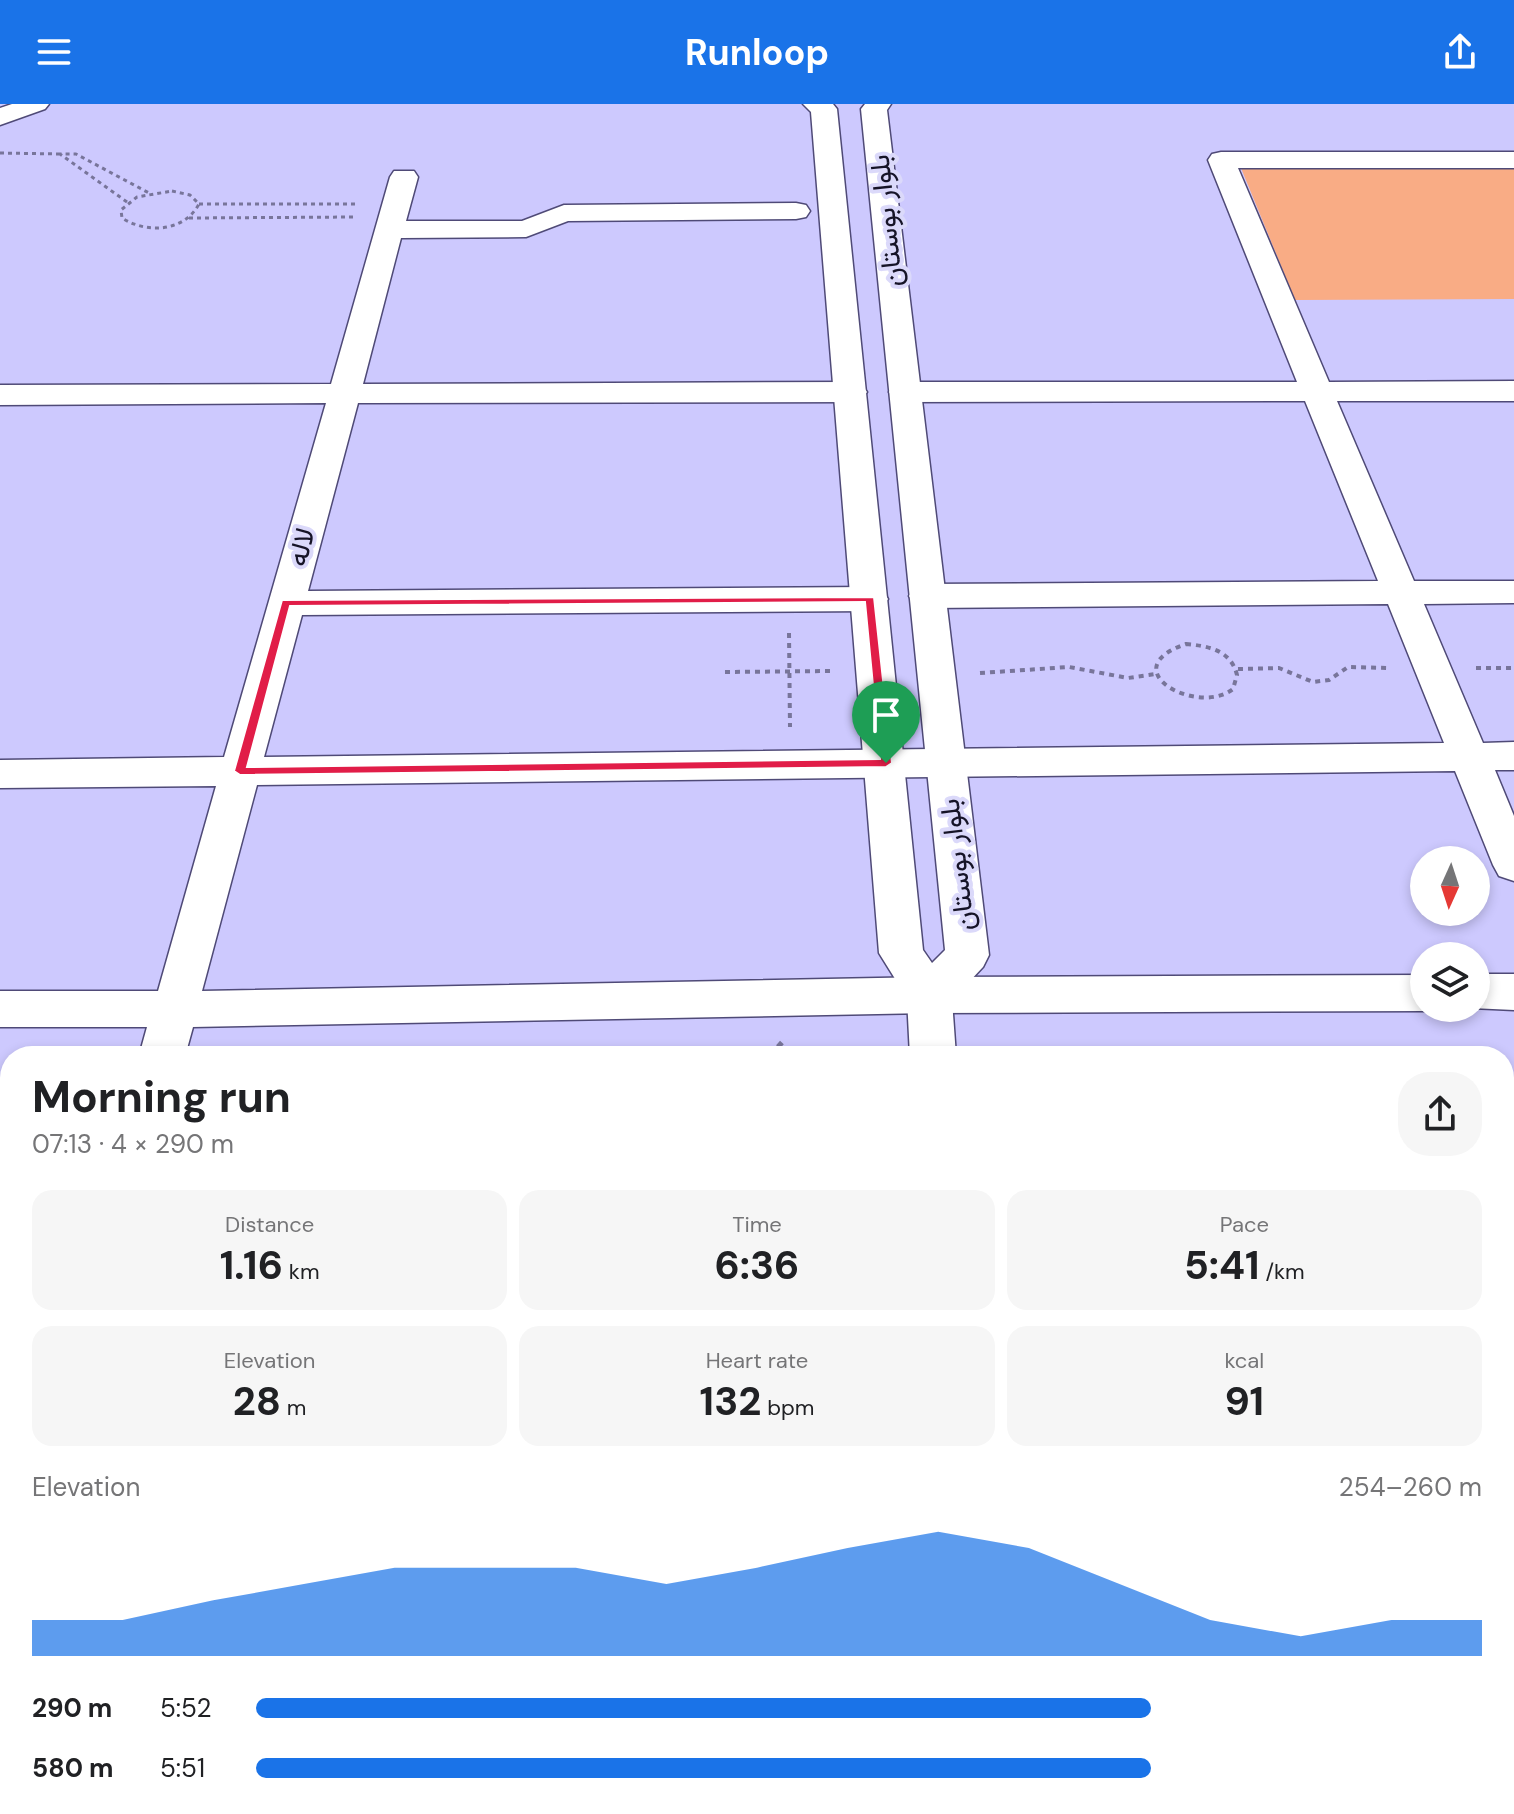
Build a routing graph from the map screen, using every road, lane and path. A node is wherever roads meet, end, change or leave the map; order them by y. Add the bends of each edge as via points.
1 (36, 104) edge
2 (816, 104) edge
3 (878, 104) edge
4 (0, 117) edge
5 (0, 153) edge
6 (60, 154) junction
7 (1514, 160) edge
8 (149, 193) junction
9 (127, 202) junction
10 (199, 204) junction
11 (395, 207) junction
12 (796, 211) dead end
13 (189, 218) junction
14 (1317, 391) junction
15 (1514, 391) edge
16 (851, 392) junction
17 (905, 392) junction
18 (0, 395) edge
19 (343, 395) junction
20 (1514, 592) edge
21 (1401, 593) junction
22 (927, 596) junction
23 (789, 599) junction
24 (870, 599) junction
25 (286, 603) junction
26 (1432, 668) junction
27 (1514, 668) edge
28 (1238, 669) junction
29 (877, 670) junction
30 (788, 671) junction
31 (725, 672) dead end
32 (935, 672) junction
33 (1156, 674) junction
34 (1469, 756) junction
35 (1514, 756) edge
36 (945, 762) junction
37 (886, 763) junction
38 (791, 764) junction
39 (240, 771) junction
40 (0, 774) edge
41 (1514, 865) edge
42 (1490, 992) edge
43 (1514, 992) edge
44 (1410, 993) edge
45 (929, 995) junction
46 (0, 1009) edge
47 (175, 1009) junction
48 (165, 1046) edge
49 (932, 1046) edge

1 - 4 street
2 - 16 street, بلوار بوستان via 824,109
3 - 17 street, بلوار بوستان via 874,109
5 - 6 path
6 - 8 path via 76,154
6 - 9 path
7 - 14 street via 1221,160
8 - 9 path
8 - 10 path via 172,191 190,195
9 - 13 path via 121,210 129,224 159,227
10 - 11 path
10 - 13 path
11 - 12 street via 526,229 564,213
11 - 13 path
11 - 19 street, لاله
14 - 15 street
14 - 17 street
14 - 21 street
16 - 19 street
16 - 24 street, بلوار بوستان
17 - 22 street, بلوار بوستان
18 - 19 street
19 - 25 street, لاله
20 - 21 street
21 - 22 street
21 - 26 street
22 - 32 street, بلوار بوستان
23 - 24 street
23 - 25 street
23 - 30 path
24 - 29 street, بلوار بوستان
25 - 39 street, لاله
26 - 27 path
26 - 28 path via 1348,667 1329,680 1313,682 1279,668
26 - 34 street
28 - 33 path via 1218,650 1186,644 1160,654
28 - 33 path via 1234,689 1208,699 1175,693
29 - 30 path
29 - 37 street, بلوار بوستان
30 - 31 path
30 - 38 path
32 - 33 path via 1084,668 1126,679
32 - 36 street, بلوار بوستان
34 - 35 street
34 - 36 street
34 - 41 street
36 - 37 street
36 - 45 street, بلوار بوستان via 967,955
37 - 38 street
37 - 45 street, بلوار بوستان via 901,953
38 - 39 street
39 - 40 street
39 - 47 street, لاله
42 - 43 street
44 - 45 street
45 - 47 street
45 - 49 street
46 - 47 street
47 - 48 street, لاله

